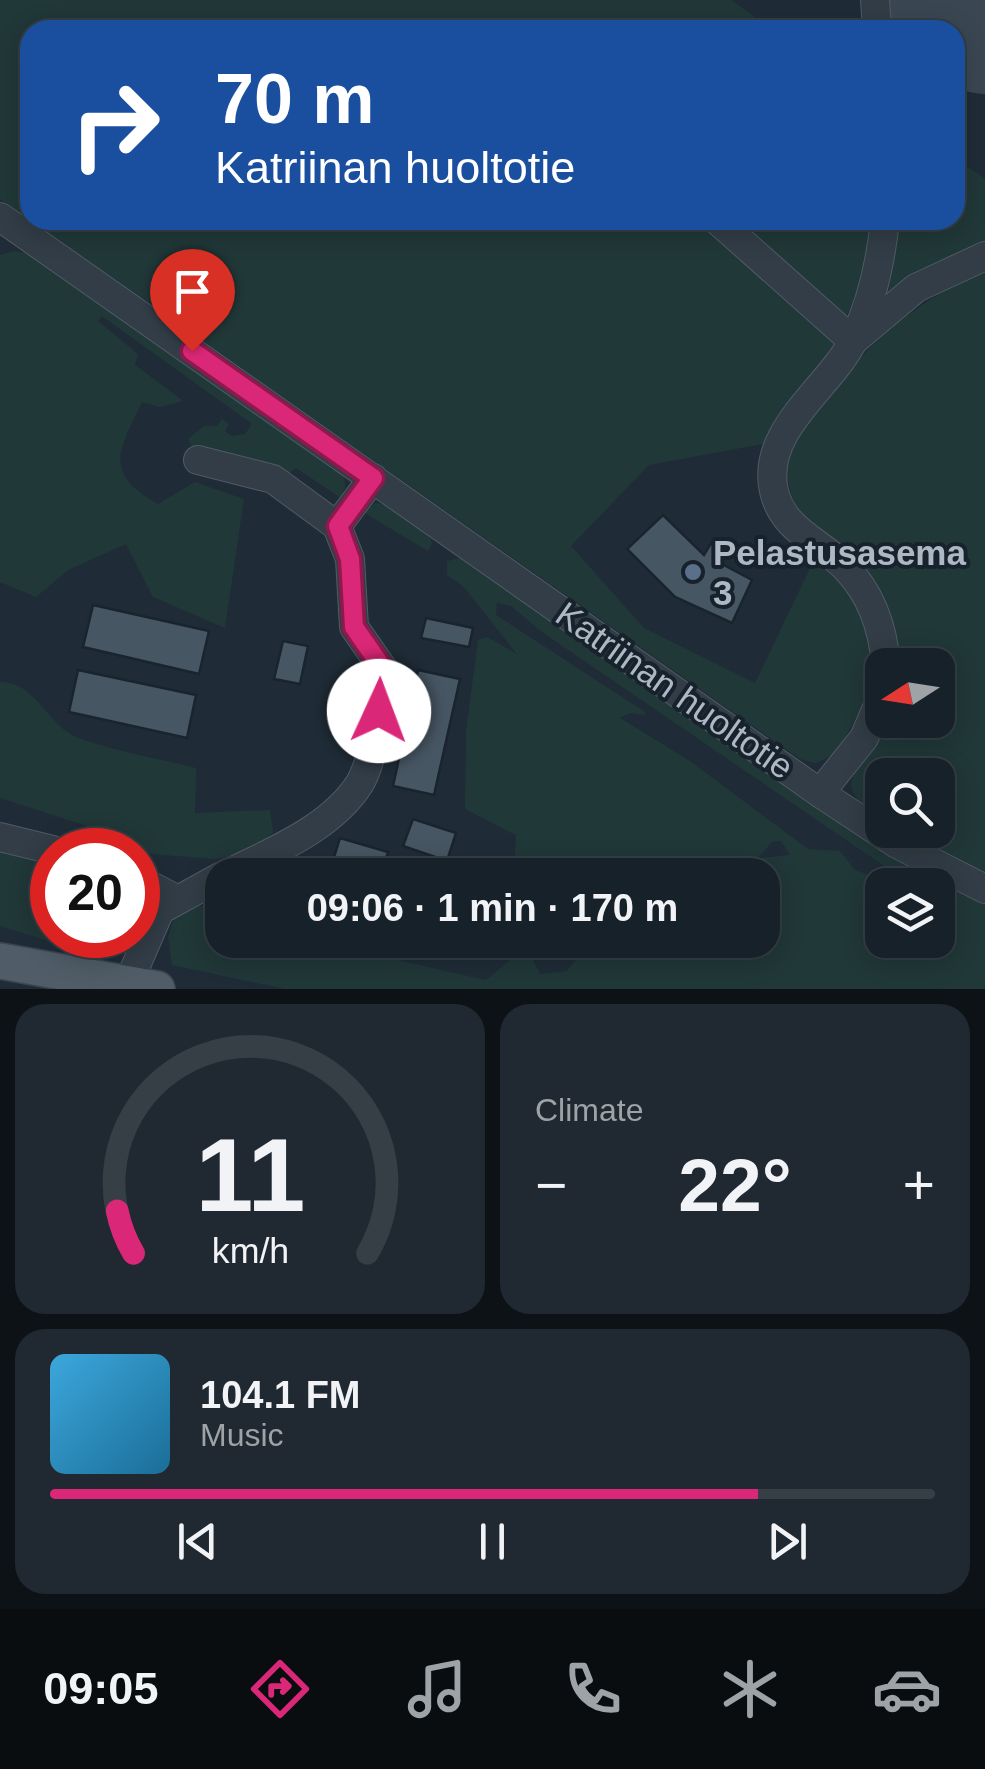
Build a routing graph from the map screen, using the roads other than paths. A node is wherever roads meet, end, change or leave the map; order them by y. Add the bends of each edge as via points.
1 (4, 225) edge
2 (729, 230) edge
3 (883, 230) edge
4 (985, 256) edge
5 (853, 341) junction
6 (198, 460) dead end
7 (373, 478) junction
8 (344, 515) junction
9 (885, 648) edge
10 (865, 736) edge
11 (820, 793) junction
12 (0, 837) edge
13 (30, 844) edge
14 (260, 858) edge
15 (205, 885) edge
16 (985, 890) edge
17 (160, 891) edge
18 (176, 899) junction
19 (0, 961) edge
20 (80, 982) edge
21 (143, 986) edge

1 - 7 lane, Katriinan huoltotie
2 - 5 lane
3 - 5 lane
4 - 5 lane via 916,288
5 - 9 lane via 780,440 772,474 774,493 794,529 861,587
6 - 8 lane via 272,479
7 - 8 lane
7 - 11 lane, Katriinan huoltotie
8 - 14 lane via 354,627 388,676 361,781 331,815
10 - 11 lane
11 - 16 lane, Katriinan huoltotie
12 - 13 lane
15 - 18 lane
17 - 18 lane
18 - 21 lane via 160,910
19 - 20 main road
20 - 21 main road

